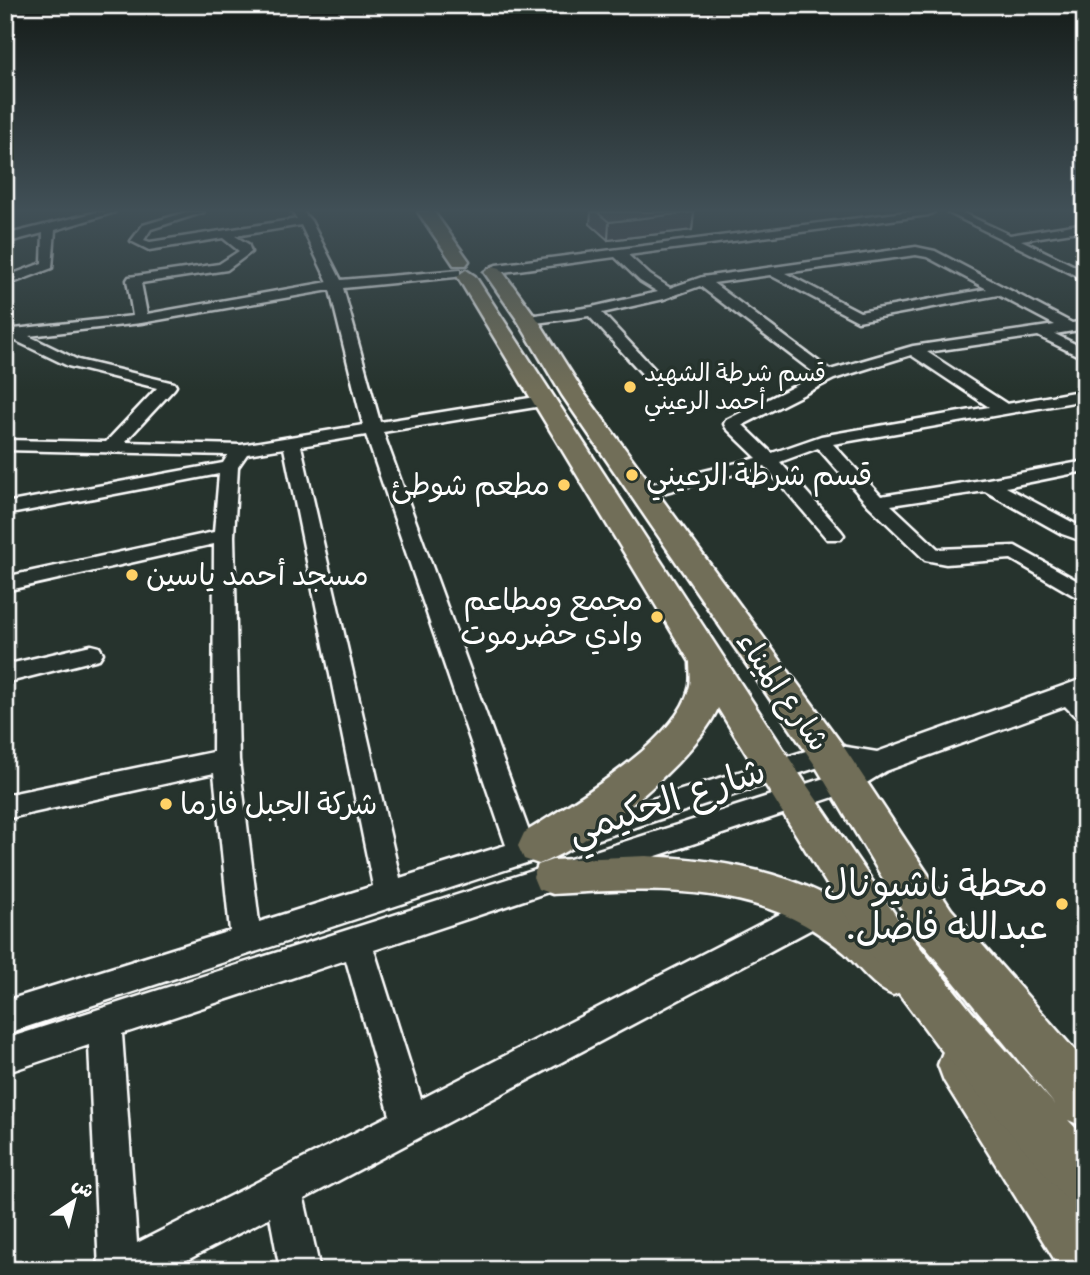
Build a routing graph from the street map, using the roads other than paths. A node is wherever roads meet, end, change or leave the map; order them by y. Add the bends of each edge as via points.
1 (32, 272) edge
2 (137, 272) edge
3 (192, 272) edge
4 (328, 272) edge
5 (443, 272) edge
6 (475, 272) edge
7 (477, 272) edge
8 (639, 272) edge
9 (768, 272) edge
10 (772, 272) edge
11 (966, 272) edge
12 (134, 280) junction
13 (702, 281) junction
14 (5, 282) edge
15 (335, 285) junction
16 (1002, 290) junction
17 (667, 292) junction
18 (592, 311) junction
19 (141, 319) junction
20 (528, 320) junction
21 (1078, 327) edge
22 (1042, 333) junction
23 (9, 334) edge
24 (913, 350) junction
25 (1085, 355) edge
26 (652, 375) dead end
27 (828, 376) junction
28 (1085, 395) edge
29 (542, 401) junction
30 (1004, 409) junction
31 (373, 429) junction
32 (821, 441) junction
33 (291, 442) junction
34 (5, 445) edge
35 (110, 448) junction
36 (235, 459) junction
37 (769, 460) junction
38 (1085, 466) edge
39 (988, 485) junction
40 (643, 492) junction
41 (876, 502) junction
42 (5, 509) edge
43 (834, 535) dead end
44 (224, 536) junction
45 (1085, 536) edge
46 (5, 584) edge
47 (1085, 595) edge
48 (91, 653) dead end
49 (707, 657) junction
50 (5, 674) edge
51 (1080, 697) edge
52 (226, 760) junction
53 (837, 768) junction
54 (785, 785) junction
55 (5, 807) edge
56 (538, 858) junction
57 (389, 894) junction
58 (816, 911) junction
59 (246, 940) junction
60 (887, 941) junction
61 (356, 942) junction
62 (5, 1018) edge
63 (933, 1022) junction
64 (104, 1024) junction
65 (5, 1056) edge
66 (1085, 1101) edge
67 (411, 1124) junction
68 (1085, 1180) edge
69 (283, 1189) junction
70 (1085, 1260) edge
71 (119, 1270) edge
72 (126, 1270) edge
73 (300, 1270) edge

1 - 14 street
2 - 12 street
3 - 12 street
4 - 15 street
5 - 15 street
6 - 29 highway, شارع الميناء
7 - 20 highway, شارع الميناء
8 - 17 street
9 - 13 street
10 - 16 street via 858,317
11 - 16 street
12 - 19 street
13 - 17 street
13 - 27 street
15 - 19 street
15 - 31 street
16 - 21 street
17 - 18 street
18 - 20 street
18 - 26 street
19 - 23 street
20 - 40 highway, شارع الميناء
21 - 22 street
22 - 24 street
22 - 25 street
23 - 35 street via 73,363 168,386
24 - 27 street
24 - 30 street
27 - 37 street via 732,424
28 - 30 street
29 - 31 street
29 - 49 highway, شارع الميناء
30 - 32 street
31 - 33 street
31 - 56 street
32 - 37 street
32 - 41 street
33 - 36 street
33 - 57 street
34 - 35 street
35 - 36 street
36 - 42 street
36 - 44 street
37 - 40 street
37 - 43 street
38 - 39 street
39 - 41 street
39 - 45 street
40 - 53 highway, شارع الميناء
41 - 47 street via 932,555 1015,552
44 - 46 street
44 - 52 street
48 - 50 street
49 - 54 highway, شارع الميناء
49 - 56 highway via 708,687 690,723 657,760
51 - 53 street, شارع الحكيمي via 877,763
52 - 55 street
52 - 59 street
53 - 54 street, شارع الحكيمي
53 - 66 highway, شارع الميناء via 935,924
54 - 56 street, شارع الحكيمي
54 - 60 highway, شارع الميناء
56 - 57 street, شارع الحكيمي
56 - 58 main road via 623,872 742,881
56 - 61 street, شارع الحكيمي
57 - 59 street, شارع الحكيمي
58 - 63 main road via 855,937 885,965
58 - 67 street
59 - 62 street, شارع الحكيمي
60 - 63 main road, شارع الميناء
60 - 68 highway, شارع الميناء via 954,1029
61 - 64 street, شارع الحكيمي
61 - 67 street
63 - 70 main road, شارع الميناء
64 - 65 street, شارع الحكيمي
64 - 71 street
67 - 69 street
69 - 72 street
69 - 73 street

